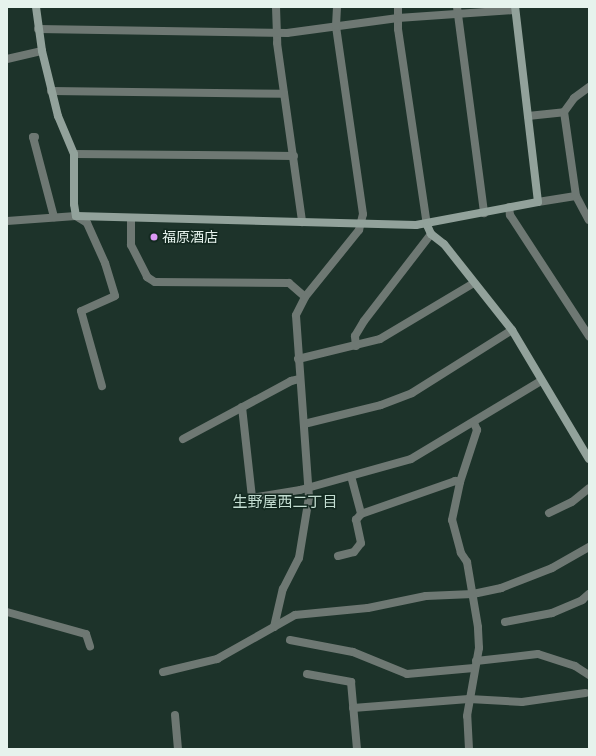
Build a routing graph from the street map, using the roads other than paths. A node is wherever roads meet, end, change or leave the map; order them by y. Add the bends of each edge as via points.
1 (36, 7) edge
2 (276, 7) edge
3 (337, 7) edge
4 (398, 7) edge
5 (514, 8) edge
6 (457, 10) edge
7 (398, 18) junction
8 (336, 26) junction
9 (38, 29) junction
10 (276, 32) junction
11 (42, 51) junction
12 (7, 59) edge
13 (589, 86) edge
14 (51, 91) junction
15 (284, 94) junction
16 (564, 112) junction
17 (528, 116) junction
18 (35, 137) dead end
19 (74, 154) junction
20 (294, 156) junction
21 (576, 196) junction
22 (538, 202) junction
23 (509, 208) junction
24 (484, 213) junction
25 (76, 216) junction
26 (54, 217) junction
27 (131, 219) junction
28 (589, 220) edge
29 (7, 221) edge
30 (302, 222) junction
31 (362, 223) junction
32 (427, 225) junction
33 (431, 234) junction
34 (474, 283) junction
35 (305, 297) junction
36 (512, 330) junction
37 (589, 336) edge
38 (356, 346) junction
39 (298, 359) junction
40 (300, 379) junction
41 (541, 381) junction
42 (102, 386) dead end
43 (242, 407) junction
44 (474, 423) junction
45 (304, 424) junction
46 (183, 440) dead end
47 (589, 458) edge
48 (351, 476) junction
49 (460, 482) junction
50 (309, 486) junction
51 (589, 488) edge
52 (549, 513) dead end
53 (361, 514) junction
54 (589, 547) edge
55 (338, 556) dead end
56 (473, 594) junction
57 (589, 594) edge
58 (7, 612) edge
59 (505, 622) dead end
60 (274, 627) junction
61 (290, 640) dead end
62 (90, 646) dead end
63 (475, 665) junction
64 (163, 672) dead end
65 (307, 674) dead end
66 (589, 675) edge
67 (585, 693) dead end
68 (469, 699) junction
69 (353, 708) junction
70 (175, 715) dead end
71 (178, 749) edge
72 (357, 749) edge
73 (469, 749) edge

1 - 9 street
2 - 10 street
3 - 8 street
4 - 7 street
5 - 6 street
5 - 17 street
6 - 7 street
6 - 24 street
7 - 8 street
7 - 32 street
8 - 10 street
8 - 31 street via 363,214
9 - 10 street
9 - 11 street
10 - 15 street
11 - 12 street
11 - 14 street
13 - 16 street via 574,98
14 - 15 street
14 - 19 street
15 - 20 street
16 - 17 street
16 - 21 street
17 - 22 street
18 - 26 street
19 - 20 street
19 - 25 street
20 - 30 street
21 - 22 street
21 - 28 street
22 - 23 street
23 - 24 street
23 - 37 street via 510,215
24 - 32 street
25 - 26 street
25 - 27 street
25 - 42 street via 87,223 105,263 115,296 81,311
26 - 29 street
27 - 30 street
27 - 35 street via 131,245 147,277 155,282 289,283
30 - 31 street
31 - 32 street
31 - 35 street
32 - 33 street
33 - 34 street via 444,244
33 - 38 street via 364,321 355,336
34 - 36 street
34 - 38 street via 380,339
35 - 39 street via 296,315
36 - 41 street
36 - 45 street via 412,394 381,405
38 - 39 street
39 - 40 street
40 - 43 street via 291,381
40 - 45 street
41 - 44 street
41 - 47 street
43 - 46 street
43 - 50 street via 252,498
44 - 48 street via 411,459
44 - 49 street via 477,430
45 - 50 street
48 - 50 street
48 - 53 street
49 - 53 street via 455,481
49 - 56 street via 452,520 461,553 467,562
50 - 60 street via 299,558 283,589
51 - 52 street via 572,502
53 - 55 street via 356,520 361,543 354,552
54 - 56 street via 552,568 500,588
56 - 60 street via 426,596 360,609 306,612
56 - 63 street via 478,627
57 - 59 street via 582,600 552,612
58 - 62 street via 86,634
60 - 64 street via 217,659
61 - 63 street via 353,652 407,674
63 - 66 street via 538,654 575,666
63 - 68 street
65 - 69 street via 351,682
67 - 68 street via 522,702
68 - 69 street
68 - 73 street
69 - 72 street
70 - 71 street

